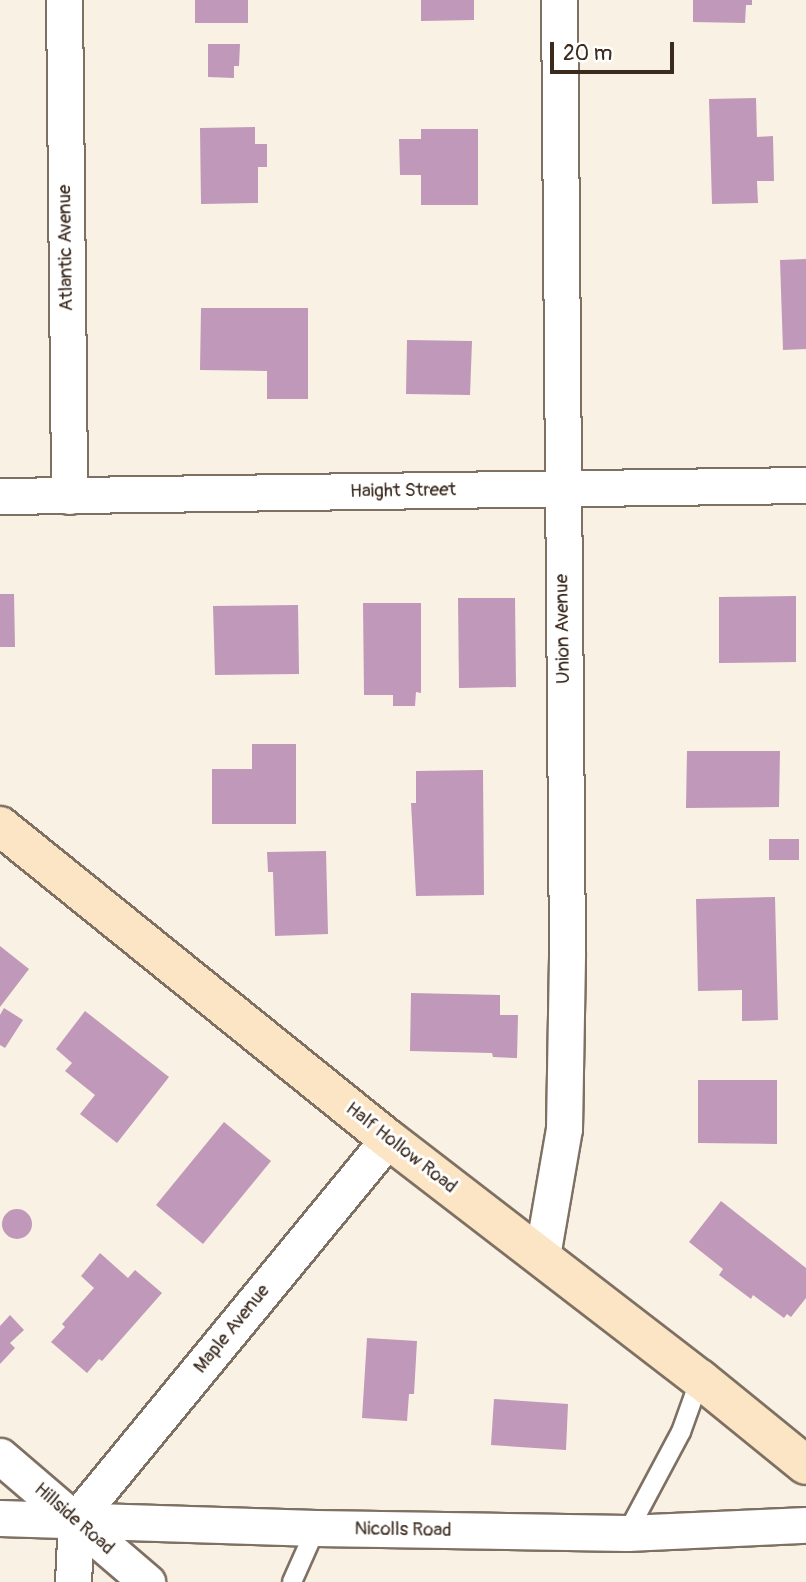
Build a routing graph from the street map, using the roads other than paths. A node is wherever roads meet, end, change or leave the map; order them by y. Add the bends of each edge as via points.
1 (64, 0) edge
2 (559, 0) edge
3 (806, 485) edge
4 (561, 489) junction
5 (0, 496) edge
6 (69, 496) junction
7 (0, 826) edge
8 (388, 1139) junction
9 (542, 1256) junction
10 (700, 1379) junction
11 (0, 1456) edge
12 (806, 1465) edge
13 (0, 1518) edge
14 (76, 1519) junction
15 (806, 1525) edge
16 (316, 1528) junction
17 (627, 1533) junction
18 (73, 1582) edge
19 (147, 1582) edge
20 (292, 1582) edge

1 - 6 street, Atlantic Avenue
2 - 4 street, Union Avenue
3 - 4 street, Haight Street
4 - 6 street, Haight Street
4 - 9 street, Union Avenue via 567,953 564,1129
5 - 6 street, Haight Street
7 - 8 street, Half Hollow Road
8 - 9 street, Half Hollow Road
8 - 14 street, Maple Avenue
9 - 10 street, Half Hollow Road
10 - 12 street, Half Hollow Road
10 - 17 lane via 681,1432
11 - 14 street, Hillside Road
13 - 14 street, Nicolls Road
14 - 16 street, Nicolls Road
14 - 18 street
14 - 19 street, Hillside Road
15 - 17 street, Nicolls Road
16 - 17 street, Nicolls Road
16 - 20 lane

